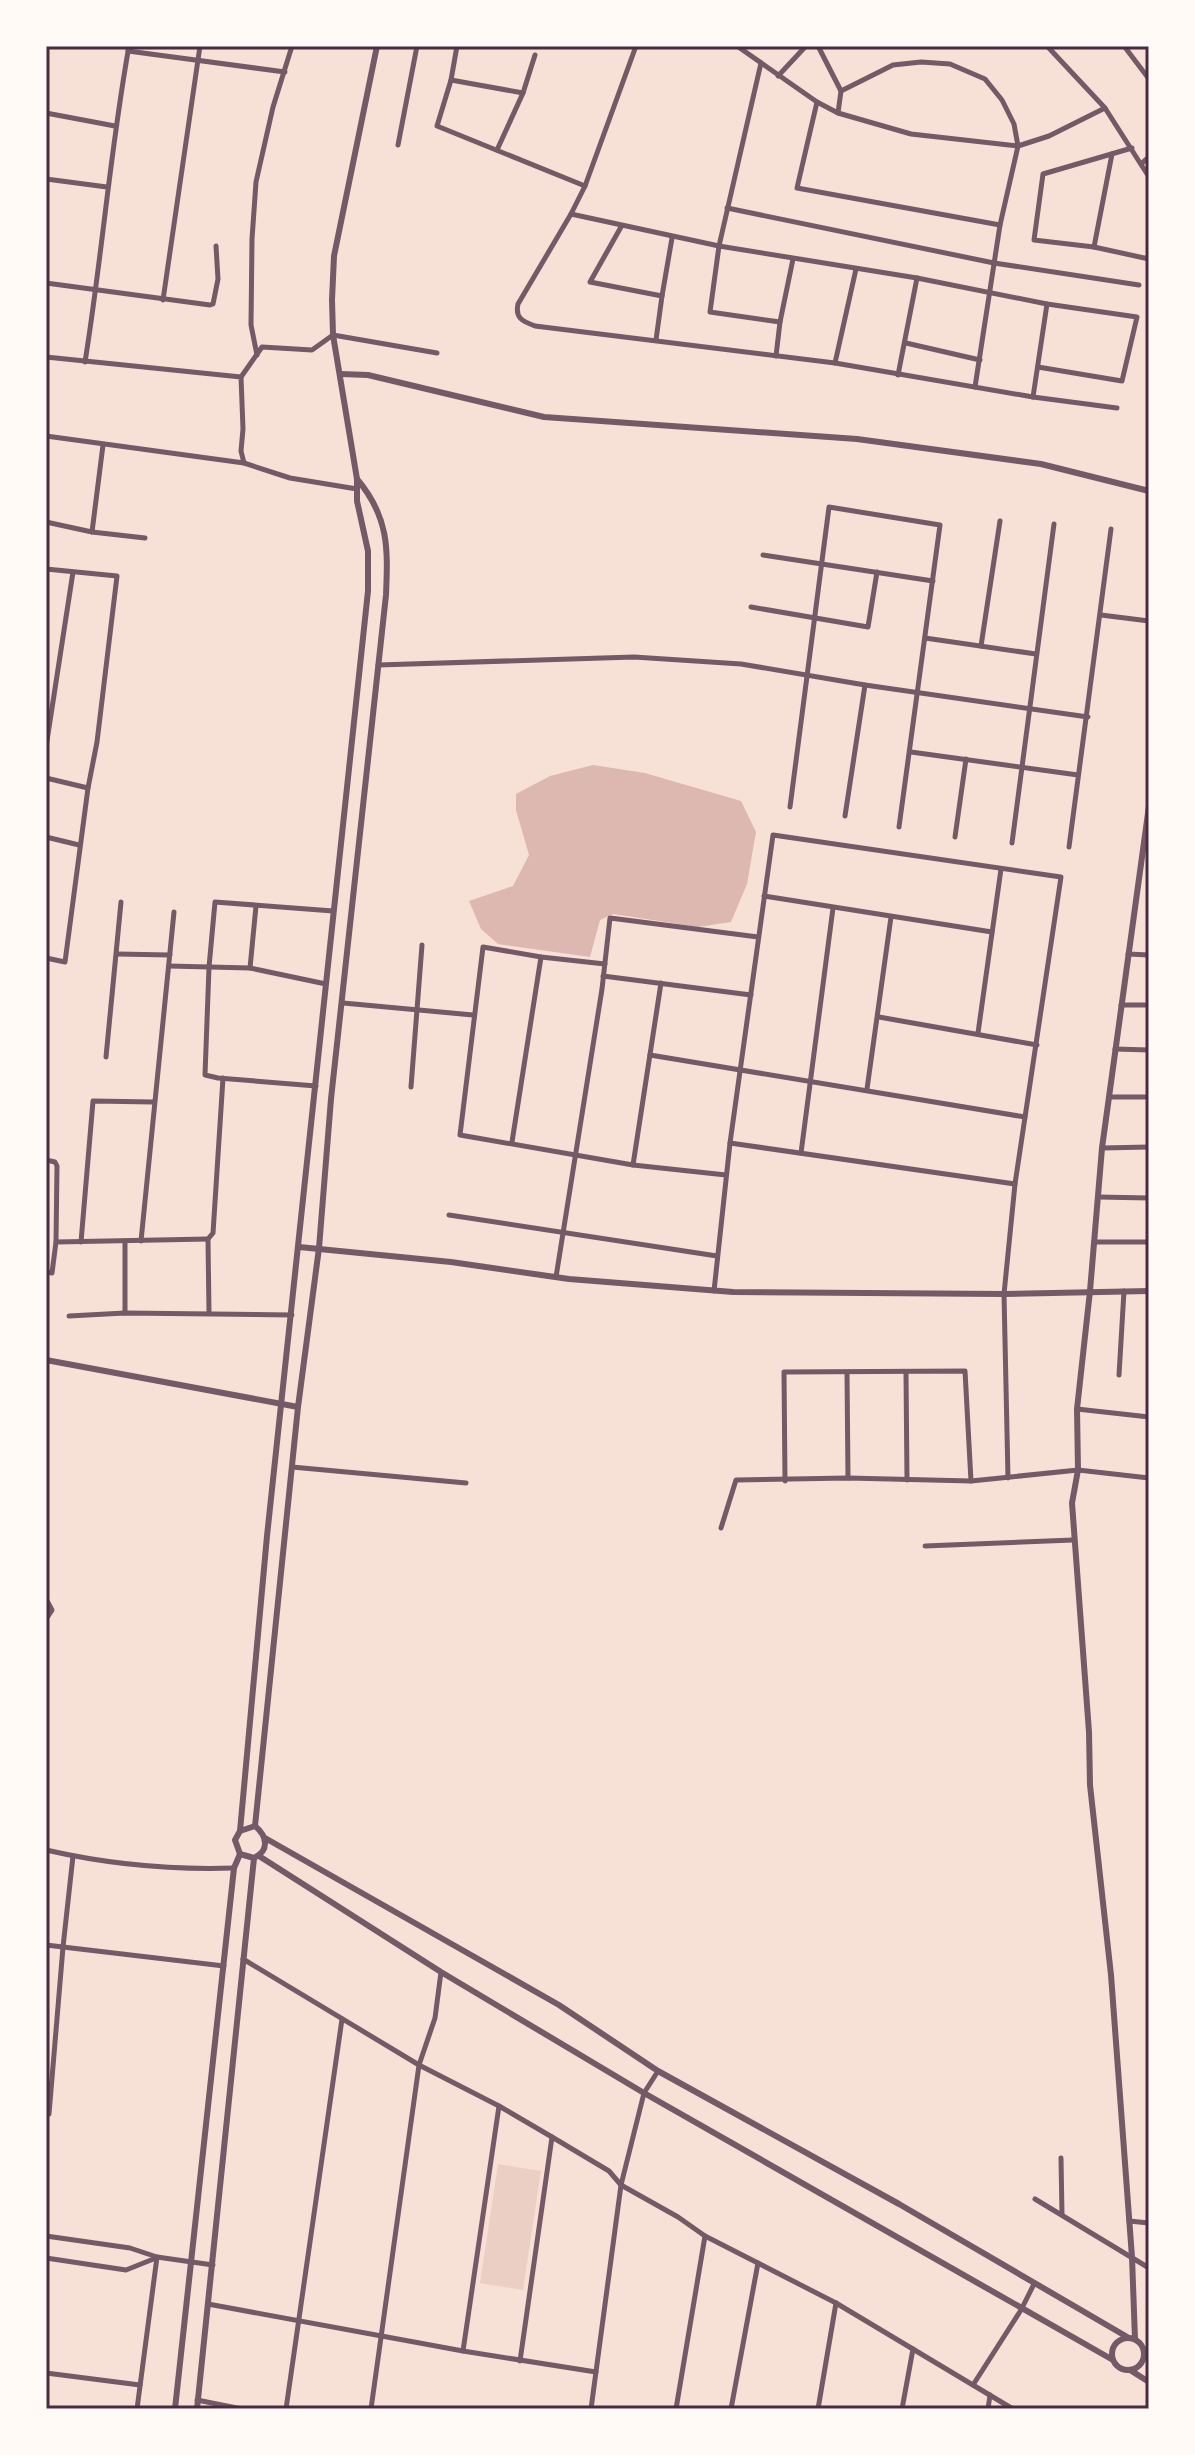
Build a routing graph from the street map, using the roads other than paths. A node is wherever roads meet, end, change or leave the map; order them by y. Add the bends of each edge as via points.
1 (200, 46) edge
2 (292, 46) edge
3 (377, 46) edge
4 (417, 46) edge
5 (457, 46) edge
6 (636, 46) edge
7 (737, 46) edge
8 (806, 46) edge
9 (818, 46) edge
10 (1047, 46) edge
11 (1124, 46) edge
12 (128, 48) edge
13 (535, 55) dead end
14 (199, 60) junction
15 (761, 63) junction
16 (286, 72) junction
17 (778, 76) junction
18 (1149, 79) edge
19 (451, 80) junction
20 (841, 91) junction
21 (523, 93) junction
22 (817, 102) junction
23 (1105, 108) junction
24 (46, 113) edge
25 (838, 113) junction
26 (115, 126) junction
27 (398, 145) dead end
28 (1018, 146) junction
29 (1132, 148) junction
30 (497, 150) junction
31 (1112, 154) junction
32 (1149, 157) edge
33 (1141, 164) junction
34 (1149, 177) edge
35 (46, 179) edge
36 (585, 186) junction
37 (107, 187) junction
38 (727, 208) junction
39 (571, 214) junction
40 (1000, 225) junction
41 (621, 227) junction
42 (672, 238) junction
43 (216, 246) dead end
44 (719, 246) junction
45 (1094, 247) junction
46 (793, 259) junction
47 (1149, 259) edge
48 (994, 263) junction
49 (856, 269) junction
50 (917, 278) junction
51 (46, 283) edge
52 (1139, 285) dead end
53 (97, 291) junction
54 (992, 294) junction
55 (662, 296) junction
56 (163, 300) junction
57 (1047, 304) junction
58 (780, 322) junction
59 (333, 335) junction
60 (656, 340) junction
61 (906, 343) junction
62 (437, 353) dead end
63 (257, 355) junction
64 (46, 357) edge
65 (776, 357) junction
66 (980, 360) junction
67 (85, 362) junction
68 (835, 363) junction
69 (1038, 367) junction
70 (341, 374) junction
71 (898, 375) junction
72 (241, 377) junction
73 (975, 387) junction
74 (1033, 397) junction
75 (1117, 408) dead end
76 (46, 436) edge
77 (103, 445) junction
78 (244, 463) junction
79 (357, 479) junction
80 (357, 489) junction
81 (1149, 491) edge
82 (1000, 521) dead end
83 (46, 522) edge
84 (1054, 524) dead end
85 (1111, 529) dead end
86 (92, 532) junction
87 (145, 538) dead end
88 (763, 555) dead end
89 (820, 563) junction
90 (46, 569) edge
91 (73, 572) junction
92 (877, 572) junction
93 (368, 573) junction
94 (387, 573) junction
95 (933, 581) junction
96 (751, 607) dead end
97 (1101, 615) junction
98 (813, 617) junction
99 (1149, 621) edge
100 (925, 638) junction
101 (981, 646) junction
102 (1036, 654) junction
103 (378, 665) junction
104 (807, 676) junction
105 (865, 685) junction
106 (919, 692) junction
107 (1029, 708) junction
108 (48, 713) edge
109 (1088, 717) junction
110 (46, 747) edge
111 (911, 752) junction
112 (966, 759) junction
113 (1020, 766) junction
114 (1078, 775) junction
115 (46, 778) edge
116 (88, 788) junction
117 (1149, 806) edge
118 (790, 807) dead end
119 (845, 816) dead end
120 (899, 827) dead end
121 (46, 837) edge
122 (955, 837) dead end
123 (1012, 843) dead end
124 (79, 845) junction
125 (1069, 847) dead end
126 (1001, 869) junction
127 (764, 896) junction
128 (121, 902) dead end
129 (256, 905) junction
130 (833, 908) junction
131 (333, 911) junction
132 (174, 912) dead end
133 (891, 917) junction
134 (992, 932) junction
135 (758, 937) junction
136 (422, 945) dead end
137 (117, 954) junction
138 (1128, 954) junction
139 (170, 955) junction
140 (1149, 955) edge
141 (541, 957) junction
142 (46, 958) edge
143 (605, 964) junction
144 (169, 966) junction
145 (209, 967) junction
146 (250, 968) junction
147 (603, 976) junction
148 (661, 983) junction
149 (326, 984) junction
150 (751, 995) junction
151 (343, 1003) junction
152 (1121, 1005) junction
153 (1149, 1005) edge
154 (417, 1009) junction
155 (474, 1015) junction
156 (879, 1017) junction
157 (978, 1033) junction
158 (1037, 1045) junction
159 (1115, 1049) junction
160 (1149, 1050) edge
161 (650, 1055) junction
162 (106, 1057) dead end
163 (742, 1069) junction
164 (223, 1078) junction
165 (810, 1080) junction
166 (316, 1086) junction
167 (411, 1087) dead end
168 (867, 1089) junction
169 (1109, 1097) junction
170 (1149, 1097) edge
171 (153, 1102) junction
172 (1025, 1117) junction
173 (512, 1142) junction
174 (730, 1143) junction
175 (1149, 1147) edge
176 (1102, 1148) junction
177 (801, 1153) junction
178 (574, 1155) junction
179 (46, 1160) edge
180 (633, 1165) junction
181 (726, 1175) junction
182 (1015, 1184) junction
183 (1098, 1197) junction
184 (1149, 1198) edge
185 (449, 1215) dead end
186 (563, 1231) junction
187 (208, 1239) junction
188 (125, 1241) junction
189 (141, 1241) junction
190 (56, 1242) junction
191 (81, 1242) junction
192 (1094, 1242) junction
193 (1149, 1242) edge
194 (299, 1247) junction
195 (319, 1248) junction
196 (717, 1256) junction
197 (46, 1272) edge
198 (556, 1277) junction
199 (714, 1291) junction
200 (1090, 1291) junction
201 (1124, 1291) junction
202 (1149, 1291) edge
203 (1004, 1294) junction
204 (125, 1313) junction
205 (209, 1313) junction
206 (293, 1315) junction
207 (69, 1316) dead end
208 (46, 1360) edge
209 (847, 1373) junction
210 (906, 1373) junction
211 (1119, 1375) dead end
212 (282, 1404) junction
213 (298, 1407) junction
214 (1077, 1409) junction
215 (1149, 1417) edge
216 (292, 1467) junction
217 (1078, 1470) junction
218 (848, 1478) junction
219 (1008, 1478) junction
220 (1149, 1478) edge
221 (907, 1480) junction
222 (785, 1481) junction
223 (971, 1481) junction
224 (466, 1483) dead end
225 (721, 1528) dead end
226 (1073, 1540) junction
227 (925, 1546) dead end
228 (46, 1599) edge
229 (46, 1619) edge
230 (255, 1826) junction
231 (240, 1831) junction
232 (265, 1838) junction
233 (46, 1850) edge
234 (240, 1854) junction
235 (73, 1856) junction
236 (257, 1857) junction
237 (234, 1868) junction
238 (46, 1945) edge
239 (63, 1947) junction
240 (243, 1959) junction
241 (224, 1966) junction
242 (441, 1972) junction
243 (342, 2019) junction
244 (419, 2065) junction
245 (658, 2071) junction
246 (644, 2093) junction
247 (499, 2106) junction
248 (49, 2114) dead end
249 (552, 2137) junction
250 (1061, 2158) dead end
251 (621, 2185) junction
252 (1035, 2199) dead end
253 (1062, 2216) junction
254 (1129, 2221) junction
255 (1149, 2223) edge
256 (46, 2236) edge
257 (705, 2236) junction
258 (157, 2257) junction
259 (1132, 2257) junction
260 (46, 2258) edge
261 (192, 2262) junction
262 (758, 2263) junction
263 (213, 2265) junction
264 (1149, 2268) edge
265 (1034, 2284) junction
266 (836, 2303) junction
267 (208, 2304) junction
268 (1021, 2310) junction
269 (298, 2321) junction
270 (382, 2336) junction
271 (1132, 2338) junction
272 (913, 2349) junction
273 (463, 2351) junction
274 (1147, 2352) edge
275 (1113, 2360) junction
276 (520, 2361) junction
277 (1130, 2370) junction
278 (596, 2372) junction
279 (46, 2373) edge
280 (1149, 2382) edge
281 (141, 2385) junction
282 (973, 2385) junction
283 (990, 2395) junction
284 (197, 2400) junction
285 (137, 2409) edge
286 (175, 2409) edge
287 (197, 2409) edge
288 (242, 2409) edge
289 (286, 2409) edge
290 (371, 2409) edge
291 (591, 2409) edge
292 (676, 2409) edge
293 (731, 2409) edge
294 (818, 2409) edge
295 (902, 2409) edge
296 (988, 2409) edge
297 (1013, 2409) edge

1 - 14 street
2 - 16 street
3 - 59 street via 334,256
4 - 27 street
5 - 19 street
6 - 36 street
7 - 15 street
8 - 17 street
9 - 20 street
10 - 23 street
11 - 18 street
12 - 14 street
12 - 26 street
13 - 21 street
14 - 16 street
14 - 56 street
15 - 17 street
15 - 38 street
16 - 63 street via 262,151 253,214 251,325
17 - 22 street
19 - 21 street
19 - 30 street via 437,126
20 - 25 street
20 - 28 street via 893,65 950,64 985,79 1014,124
21 - 30 street
22 - 25 street
22 - 40 street via 797,188
23 - 28 street
23 - 29 street
24 - 26 street
25 - 28 street via 911,134
26 - 37 street
28 - 40 street
29 - 31 street
29 - 33 street
30 - 36 street
31 - 45 street
31 - 45 street via 1043,174 1034,240
32 - 33 street
33 - 34 street
35 - 37 street
36 - 39 street
37 - 53 street
38 - 44 street
38 - 48 street
39 - 41 street
39 - 60 street via 518,304 518,317 535,326
40 - 48 street
41 - 42 street
41 - 55 street via 590,282
42 - 44 street
42 - 55 street
43 - 56 street via 213,304
44 - 46 street
44 - 58 street via 710,312
45 - 47 street
46 - 49 street
46 - 58 street
48 - 52 street
48 - 54 street
49 - 50 street
49 - 68 street
50 - 54 street
50 - 61 street
51 - 53 street
53 - 56 street
53 - 67 street
54 - 57 street
54 - 66 street
55 - 60 street
57 - 69 street
57 - 69 street via 1137,317 1122,381
58 - 65 street
59 - 62 street
59 - 63 street via 312,350 262,347
59 - 70 street
60 - 65 street
61 - 66 street
61 - 71 street
63 - 72 street
64 - 67 street
65 - 68 street
66 - 73 street
67 - 72 street
68 - 71 street
69 - 74 street
70 - 79 street
70 - 81 street via 368,375 544,417 857,439 1041,464
71 - 73 street
72 - 78 street
73 - 74 street
74 - 75 street
76 - 77 street
77 - 78 street
77 - 86 street
78 - 80 street via 290,478
79 - 80 street
79 - 94 street via 383,522
80 - 93 street
82 - 101 street
83 - 86 street
84 - 102 street
85 - 97 street
86 - 87 street
88 - 89 street
89 - 92 street
89 - 95 street via 829,507 940,525
89 - 98 street
90 - 91 street
91 - 108 street
91 - 116 street via 117,576
92 - 95 street
92 - 98 street via 868,627
93 - 94 street
93 - 131 street
94 - 103 street
95 - 100 street
96 - 98 street
97 - 99 street
97 - 109 street
98 - 104 street
100 - 101 street
100 - 106 street
101 - 102 street
102 - 107 street
103 - 104 street via 634,657 741,664
103 - 151 street
104 - 105 street
104 - 118 street
105 - 106 street
105 - 119 street
106 - 107 street
106 - 111 street
107 - 109 street
107 - 113 street
108 - 110 street
109 - 114 street
111 - 112 street
111 - 120 street
112 - 113 street
112 - 122 street
113 - 114 street
113 - 123 street
114 - 125 street
115 - 116 street
116 - 124 street
117 - 138 street
121 - 124 street
124 - 142 street via 65,962
126 - 127 street via 773,835
126 - 134 street
126 - 158 street via 1061,877
127 - 130 street
127 - 135 street
128 - 137 street
129 - 131 street
129 - 145 street via 215,902
129 - 146 street
130 - 133 street
130 - 165 street
131 - 149 street
132 - 139 street
133 - 134 street
133 - 156 street
134 - 157 street
135 - 143 street via 610,918
135 - 150 street
136 - 154 street
137 - 139 street
137 - 162 street
138 - 140 street
138 - 152 street
139 - 144 street
141 - 143 street
141 - 155 street via 483,947
141 - 173 street
143 - 147 street
144 - 145 street
144 - 171 street
145 - 146 street
145 - 164 street via 203,1070 209,1077
146 - 149 street
147 - 148 street
147 - 178 street
148 - 150 street
148 - 161 street
149 - 166 street
150 - 163 street
151 - 154 street
151 - 195 street
152 - 153 street
152 - 159 street
154 - 155 street
154 - 167 street
155 - 173 street via 460,1135
156 - 157 street
156 - 168 street
157 - 158 street
158 - 172 street
159 - 160 street
159 - 169 street
161 - 163 street
161 - 180 street
163 - 165 street
163 - 174 street
164 - 166 street
164 - 187 street via 213,1233
165 - 168 street
165 - 177 street
166 - 194 street
168 - 172 street
169 - 170 street
169 - 176 street
171 - 189 street
171 - 191 street via 93,1101
172 - 182 street
173 - 178 street
174 - 177 street
174 - 181 street
175 - 176 street
176 - 183 street
177 - 182 street
178 - 180 street
178 - 186 street
179 - 190 street via 57,1166
180 - 181 street
181 - 196 street
182 - 203 street
183 - 184 street
183 - 192 street
185 - 186 street
186 - 196 street
186 - 198 street
187 - 189 street
187 - 205 street
188 - 189 street
188 - 191 street
188 - 204 street
190 - 191 street
190 - 197 street via 52,1273
192 - 193 street
192 - 200 street
194 - 195 street
194 - 206 street
195 - 198 street
195 - 213 street
196 - 199 street
198 - 199 street
199 - 203 street
200 - 201 street
200 - 203 street
200 - 214 street
201 - 202 street
201 - 211 street
203 - 219 street
204 - 205 street
204 - 207 street
205 - 206 street
206 - 212 street
208 - 212 street
209 - 210 street
209 - 218 street
209 - 222 street via 784,1372
210 - 221 street
210 - 223 street via 965,1371
212 - 213 street
212 - 231 street
213 - 216 street
214 - 215 street
214 - 217 street
216 - 224 street
216 - 230 street
217 - 219 street
217 - 220 street
217 - 226 street
218 - 221 street
218 - 222 street
219 - 223 street
221 - 223 street
222 - 225 street via 736,1480
226 - 227 street
226 - 254 street
228 - 229 street via 52,1610
230 - 231 street
230 - 232 street
231 - 234 street via 235,1845
232 - 236 street
232 - 245 street via 559,2005
233 - 235 street
234 - 236 street
234 - 237 street
235 - 237 street
235 - 239 street
236 - 240 street
236 - 242 street
237 - 241 street
238 - 239 street
239 - 241 street
239 - 248 street
240 - 243 street
240 - 263 street
241 - 261 street
242 - 244 street via 435,2018
242 - 246 street
243 - 244 street
243 - 269 street
244 - 247 street
244 - 270 street
245 - 246 street
245 - 265 street
246 - 251 street
246 - 268 street
247 - 249 street
247 - 273 street
249 - 251 street via 609,2171
249 - 276 street
250 - 253 street
251 - 257 street
251 - 278 street
252 - 253 street
253 - 259 street
254 - 255 street
254 - 259 street
256 - 258 street
257 - 262 street
257 - 292 street
258 - 260 street via 126,2270
258 - 261 street
258 - 281 street
259 - 264 street
259 - 271 street
261 - 263 street
261 - 286 street
262 - 266 street
262 - 293 street
263 - 267 street
265 - 268 street
265 - 271 street
266 - 272 street
266 - 294 street
267 - 269 street
267 - 284 street
268 - 275 street
268 - 282 street
269 - 270 street
269 - 289 street
270 - 273 street
270 - 290 street
271 - 274 street
271 - 275 street via 1115,2345
272 - 282 street
272 - 295 street
273 - 276 street
274 - 277 street
275 - 277 street
276 - 278 street
277 - 280 street
278 - 291 street
279 - 281 street
281 - 285 street
282 - 283 street
283 - 296 street
283 - 297 street
284 - 287 street
284 - 288 street

